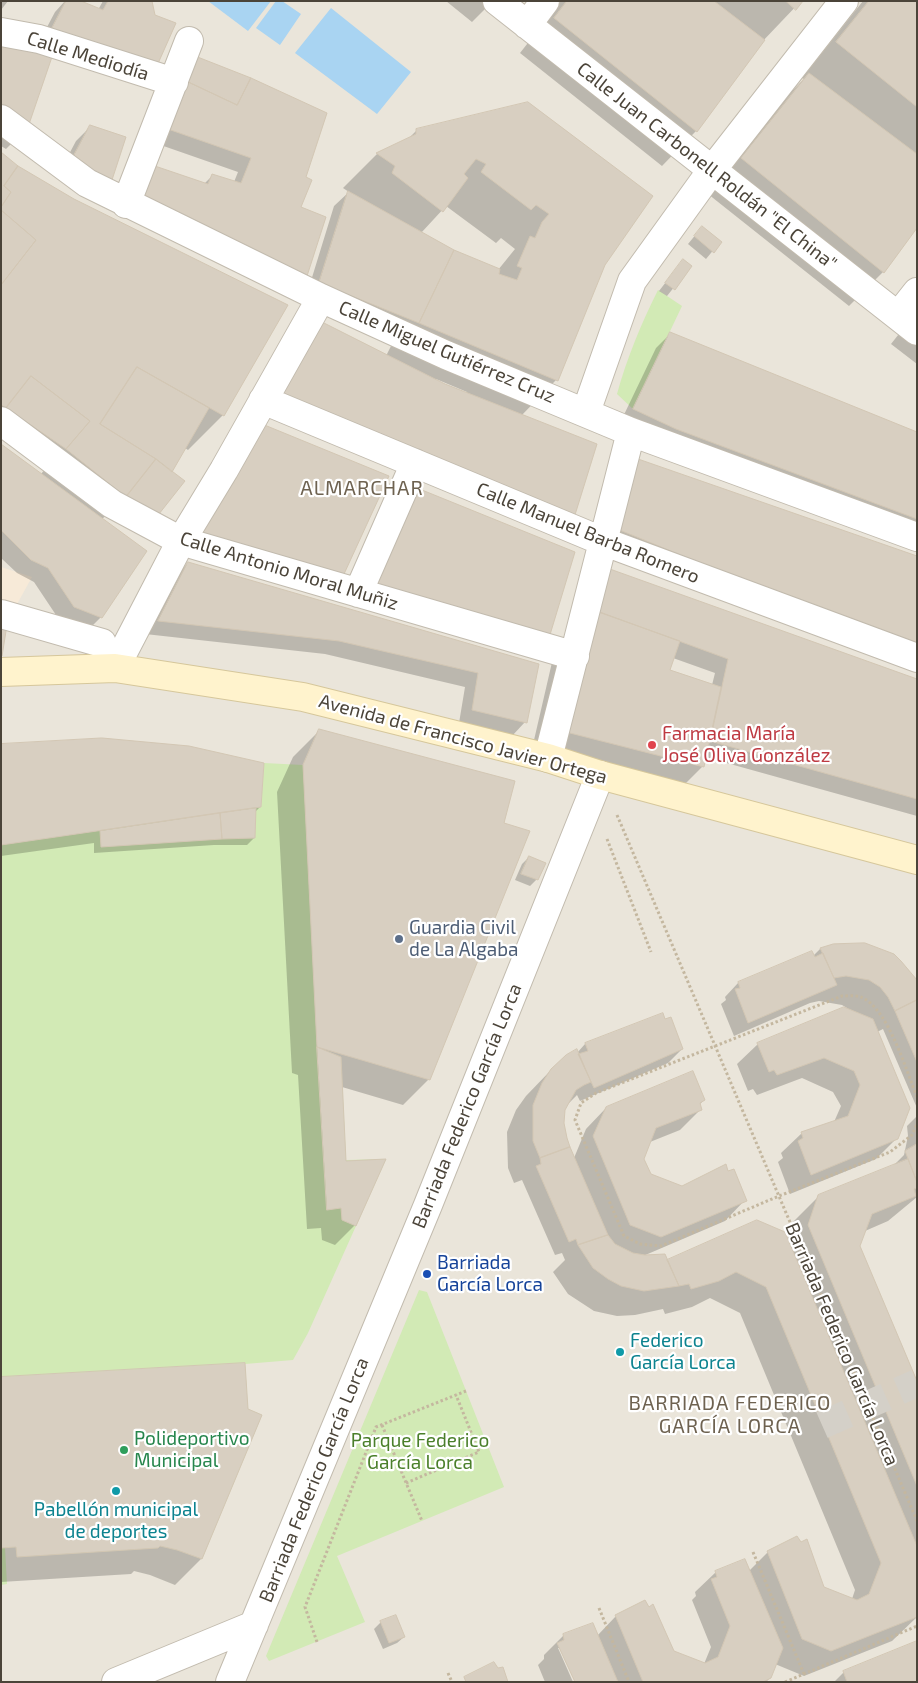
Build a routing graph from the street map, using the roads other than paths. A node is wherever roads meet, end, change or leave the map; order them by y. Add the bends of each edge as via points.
1 (496, 1) edge
2 (545, 1) edge
3 (844, 1) edge
4 (527, 25) junction
5 (1, 32) edge
6 (189, 41) dead end
7 (174, 82) junction
8 (1, 119) edge
9 (712, 170) junction
10 (126, 204) junction
11 (917, 292) edge
12 (321, 298) junction
13 (908, 324) edge
14 (263, 400) junction
15 (586, 412) junction
16 (1, 421) edge
17 (631, 432) junction
18 (414, 463) junction
19 (917, 537) edge
20 (181, 541) junction
21 (602, 541) junction
22 (358, 592) junction
23 (1, 614) edge
24 (102, 643) dead end
25 (574, 656) junction
26 (917, 658) edge
27 (115, 668) junction
28 (1, 672) edge
29 (548, 758) junction
30 (600, 775) junction
31 (917, 860) edge
32 (254, 1625) junction
33 (116, 1682) edge
34 (230, 1682) edge

1 - 4 street, Calle Juan Carbonell Roldán "El China"
2 - 4 street
3 - 9 street
4 - 9 street, Calle Juan Carbonell Roldán "El China"
5 - 7 street, Calle Mediodía via 39,39
6 - 7 street, Calle Mediodía
7 - 10 street, Calle Mediodía
8 - 10 street, Calle Miguel Gutiérrez Cruz via 87,183
9 - 13 street, Calle Juan Carbonell Roldán "El China"
9 - 15 street via 632,281
10 - 12 street, Calle Miguel Gutiérrez Cruz
11 - 13 street
12 - 14 street
12 - 15 street, Calle Miguel Gutiérrez Cruz via 446,355
14 - 18 street, Calle Manuel Barba Romero
14 - 20 street
15 - 17 street, Calle Miguel Gutiérrez Cruz
16 - 20 street, Calle Antonio Moral Muñiz via 112,504
17 - 19 street, Calle Miguel Gutiérrez Cruz
17 - 21 street
18 - 21 street, Calle Manuel Barba Romero
18 - 22 street
20 - 22 street, Calle Antonio Moral Muñiz
20 - 27 street
21 - 25 street
21 - 26 street, Calle Manuel Barba Romero
22 - 25 street, Calle Antonio Moral Muñiz
23 - 24 street
25 - 29 street
27 - 28 street, Avenida de Francisco Javier Ortega
27 - 29 street, Avenida de Francisco Javier Ortega via 303,697
29 - 30 street, Avenida de Francisco Javier Ortega
30 - 31 street, Avenida de Francisco Javier Ortega
30 - 32 street, Barriada Federico García Lorca via 428,1205
32 - 33 street
32 - 34 street, Barriada Federico García Lorca

